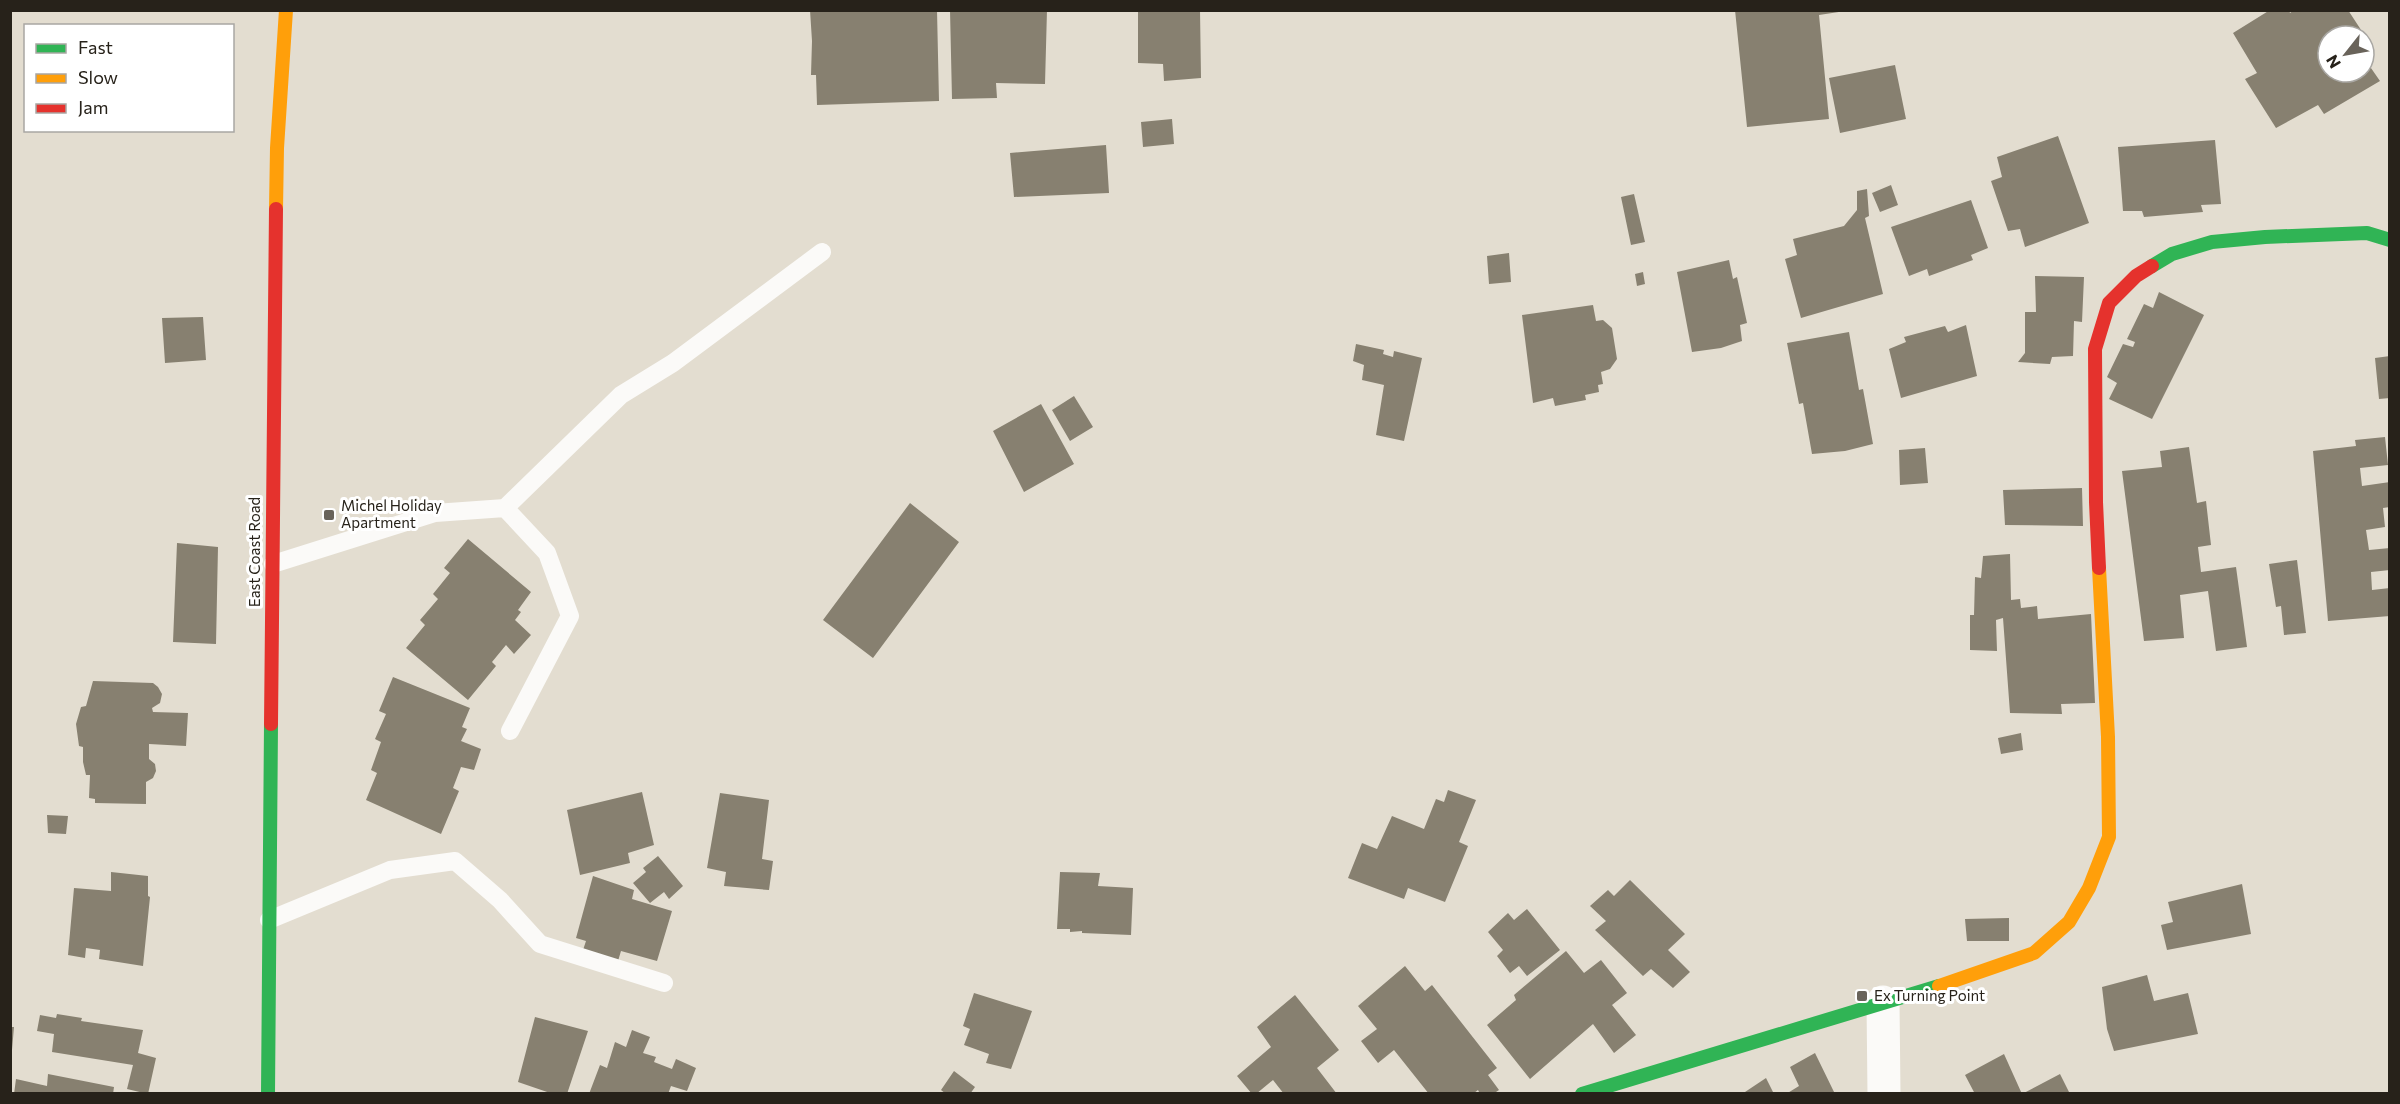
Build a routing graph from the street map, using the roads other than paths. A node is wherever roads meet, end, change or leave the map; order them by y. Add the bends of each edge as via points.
1 (286, 10) edge
2 (2390, 240) edge
3 (822, 252) dead end
4 (505, 508) junction
5 (273, 564) junction
6 (510, 730) dead end
7 (269, 920) junction
8 (664, 983) dead end
9 (1883, 1002) junction
10 (268, 1094) edge
11 (1582, 1094) edge
12 (1884, 1094) edge

1 - 5 street, East Coast Road via 278,148
2 - 9 street via 2367,233 2212,242 2172,254 2136,276 2109,303 2095,350 2096,502 2109,837 2089,888 2069,922 2034,953
3 - 4 lane via 673,363 621,394
4 - 5 lane via 435,513
4 - 6 lane via 547,553 570,616
5 - 7 street, East Coast Road
7 - 8 lane via 390,870 455,861 500,900 540,944
7 - 10 street, East Coast Road
9 - 11 street
9 - 12 street

